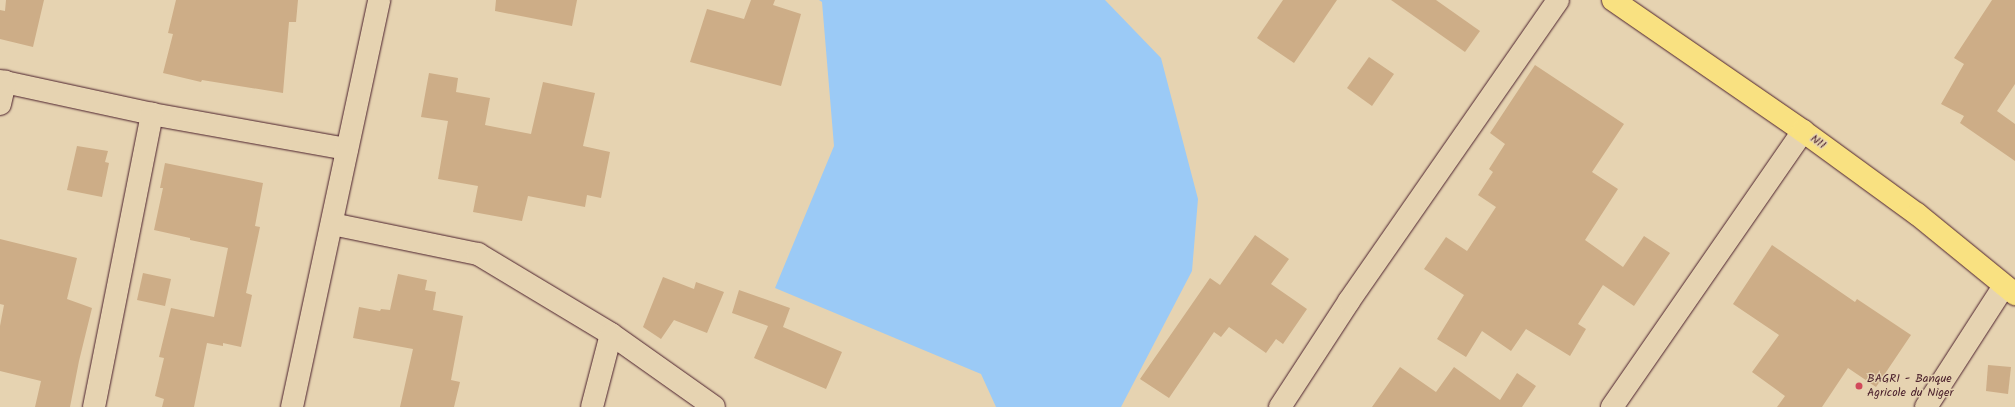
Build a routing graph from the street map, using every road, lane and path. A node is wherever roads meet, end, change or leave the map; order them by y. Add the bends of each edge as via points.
1 (379, 0) edge
2 (1558, 0) edge
3 (1613, 0) edge
4 (2, 82) edge
5 (0, 104) edge
6 (152, 114) junction
7 (1803, 131) junction
8 (347, 149) junction
9 (332, 224) junction
10 (2010, 290) edge
11 (611, 334) junction
12 (94, 407) edge
13 (292, 407) edge
14 (592, 407) edge
15 (714, 407) edge
16 (1280, 407) edge
17 (1612, 407) edge
18 (1926, 407) edge

1 - 8 street
2 - 16 street via 1349,301
3 - 7 main road, N11
4 - 5 street
4 - 6 street
6 - 8 street
6 - 12 street
7 - 10 main road, N11 via 1917,214
7 - 17 street
8 - 9 street
9 - 11 street via 478,254
9 - 13 street
10 - 18 street
11 - 14 street
11 - 15 street

